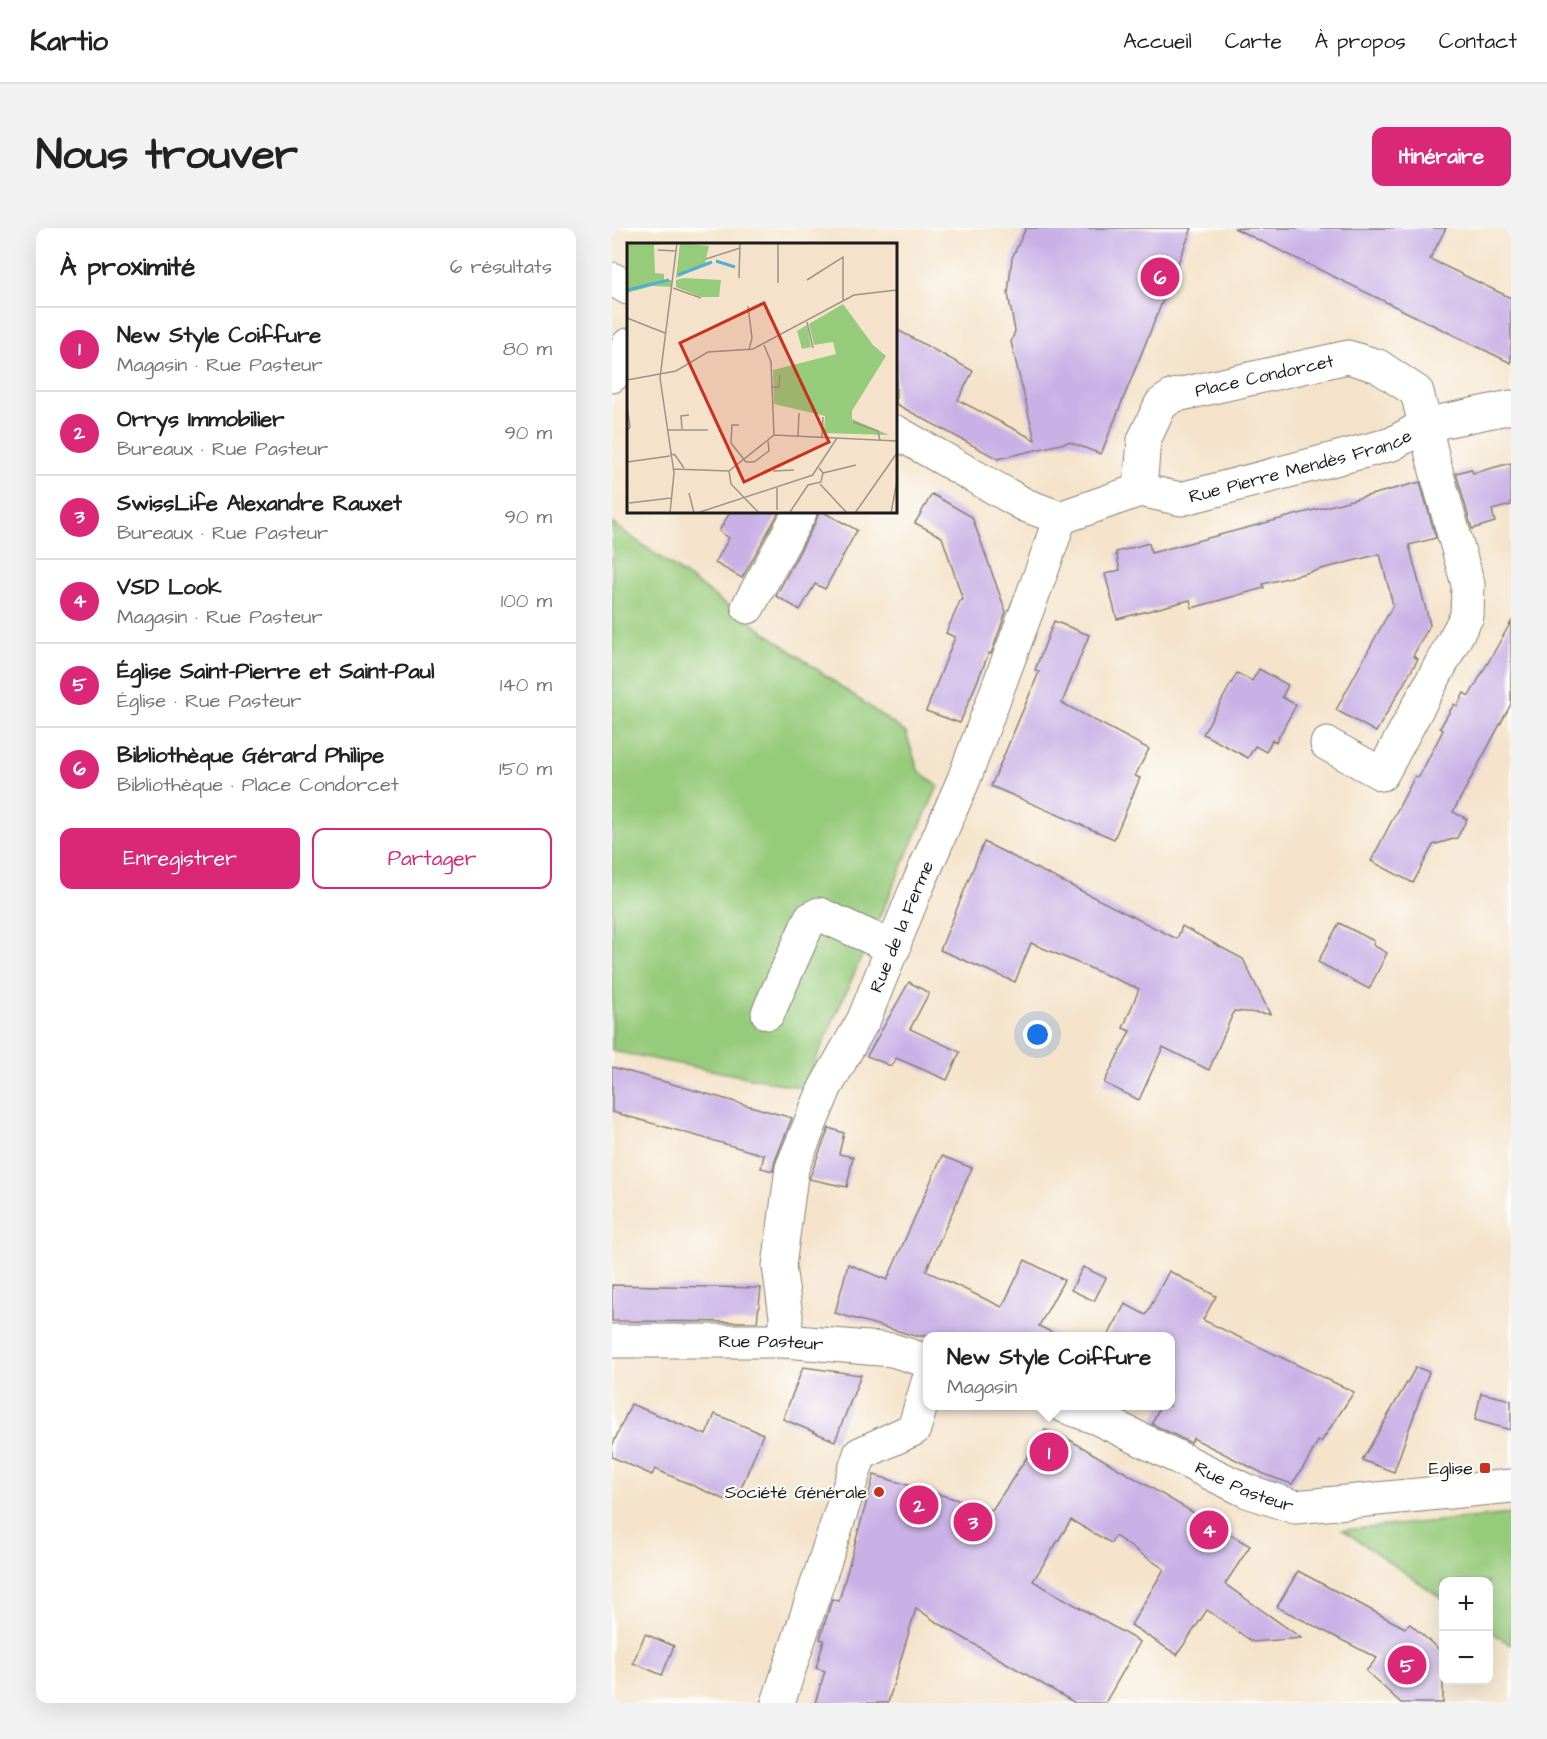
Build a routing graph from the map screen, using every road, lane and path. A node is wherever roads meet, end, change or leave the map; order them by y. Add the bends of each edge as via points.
1 (612, 279) edge
2 (627, 287) edge
3 (627, 347) edge
4 (612, 376) edge
5 (1511, 406) edge
6 (1425, 425) junction
7 (897, 433) edge
8 (1140, 490) junction
9 (799, 513) edge
10 (1060, 518) junction
11 (748, 607) dead end
12 (1327, 744) dead end
13 (894, 948) junction
14 (768, 1013) dead end
15 (612, 1341) edge
16 (785, 1341) junction
17 (923, 1359) edge
18 (923, 1396) edge
19 (1075, 1410) edge
20 (1511, 1486) edge
21 (778, 1703) edge

1 - 2 street
3 - 4 street
5 - 6 street, Rue Pierre Mendès France
6 - 8 street, Rue Pierre Mendès France via 1392,444 1181,499
6 - 8 street, Place Condorcet via 1417,392 1378,366 1348,357 1259,376 1173,396 1161,404 1144,440
6 - 12 street, Place Condorcet via 1468,585 1467,616 1382,774
7 - 10 street via 1025,505
8 - 10 street
9 - 11 street
10 - 13 street, Rue de la Ferme via 964,779
13 - 14 street via 819,914 810,919
13 - 16 street, Rue de la Ferme via 864,1019 825,1088 792,1168 779,1266
15 - 16 street, Rue Pasteur
16 - 17 street, Rue Pasteur via 892,1350
18 - 21 street via 914,1429 860,1454
19 - 20 street, Rue Pasteur via 1247,1491 1295,1507

